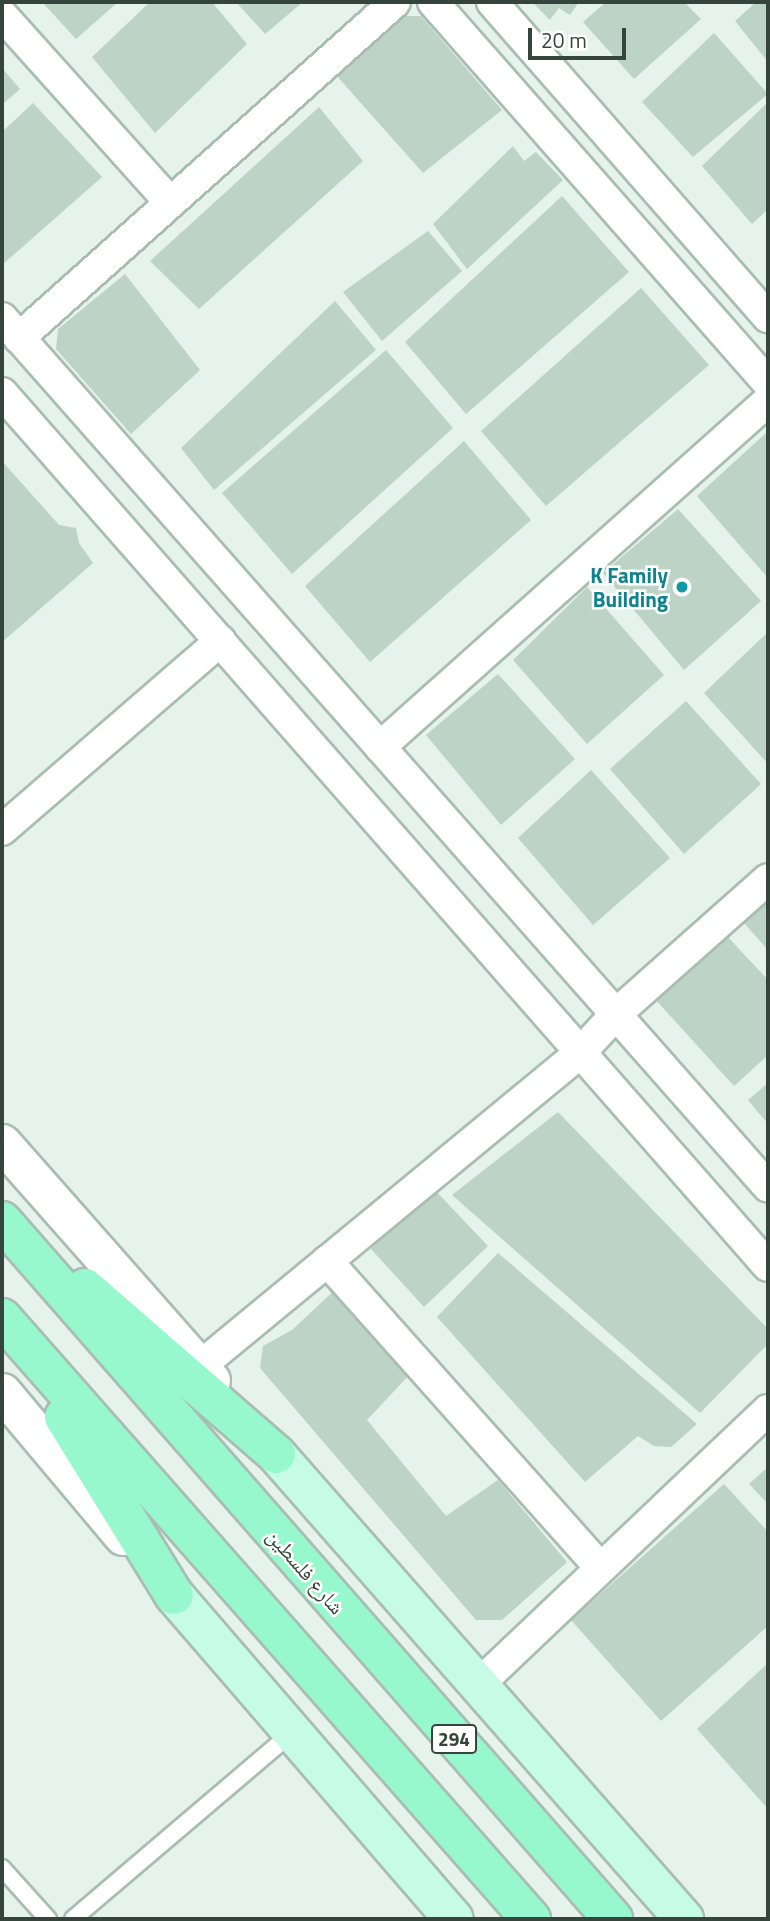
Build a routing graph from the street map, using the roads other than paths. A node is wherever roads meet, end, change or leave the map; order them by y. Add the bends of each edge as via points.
1 (395, 2) edge
2 (433, 2) edge
3 (492, 2) edge
4 (2, 15) edge
5 (170, 202) junction
6 (768, 317) edge
7 (10, 328) edge
8 (768, 383) edge
9 (2, 393) edge
10 (768, 401) edge
11 (220, 641) junction
12 (380, 747) junction
13 (2, 830) edge
14 (768, 880) edge
15 (616, 1014) junction
16 (581, 1052) junction
17 (2, 1143) edge
18 (768, 1187) edge
19 (2, 1214) edge
20 (2, 1221) edge
21 (327, 1261) junction
22 (768, 1266) edge
23 (5, 1321) edge
24 (199, 1367) junction
25 (2, 1392) edge
26 (768, 1410) edge
27 (276, 1454) junction
28 (601, 1567) junction
29 (174, 1595) junction
30 (479, 1684) junction
31 (290, 1734) junction
32 (2, 1868) edge
33 (48, 1919) edge
34 (73, 1919) edge
35 (454, 1919) edge
36 (531, 1919) edge
37 (613, 1919) edge
38 (684, 1919) edge

1 - 5 street
2 - 8 street
3 - 6 street
4 - 5 street
5 - 7 street
7 - 12 street
9 - 11 street
10 - 12 street
11 - 13 street
11 - 16 street
12 - 15 street
14 - 15 street
15 - 16 street
15 - 18 street
16 - 21 street
16 - 22 street
17 - 24 street
19 - 27 main road
20 - 37 main road, شارع فلسطين / 294
21 - 24 street
21 - 28 street
23 - 29 main road
23 - 36 main road
24 - 27 street
25 - 29 street
26 - 28 street
27 - 30 main road
28 - 30 street
29 - 31 main road
30 - 38 main road
31 - 34 lane
31 - 35 main road
32 - 33 lane

